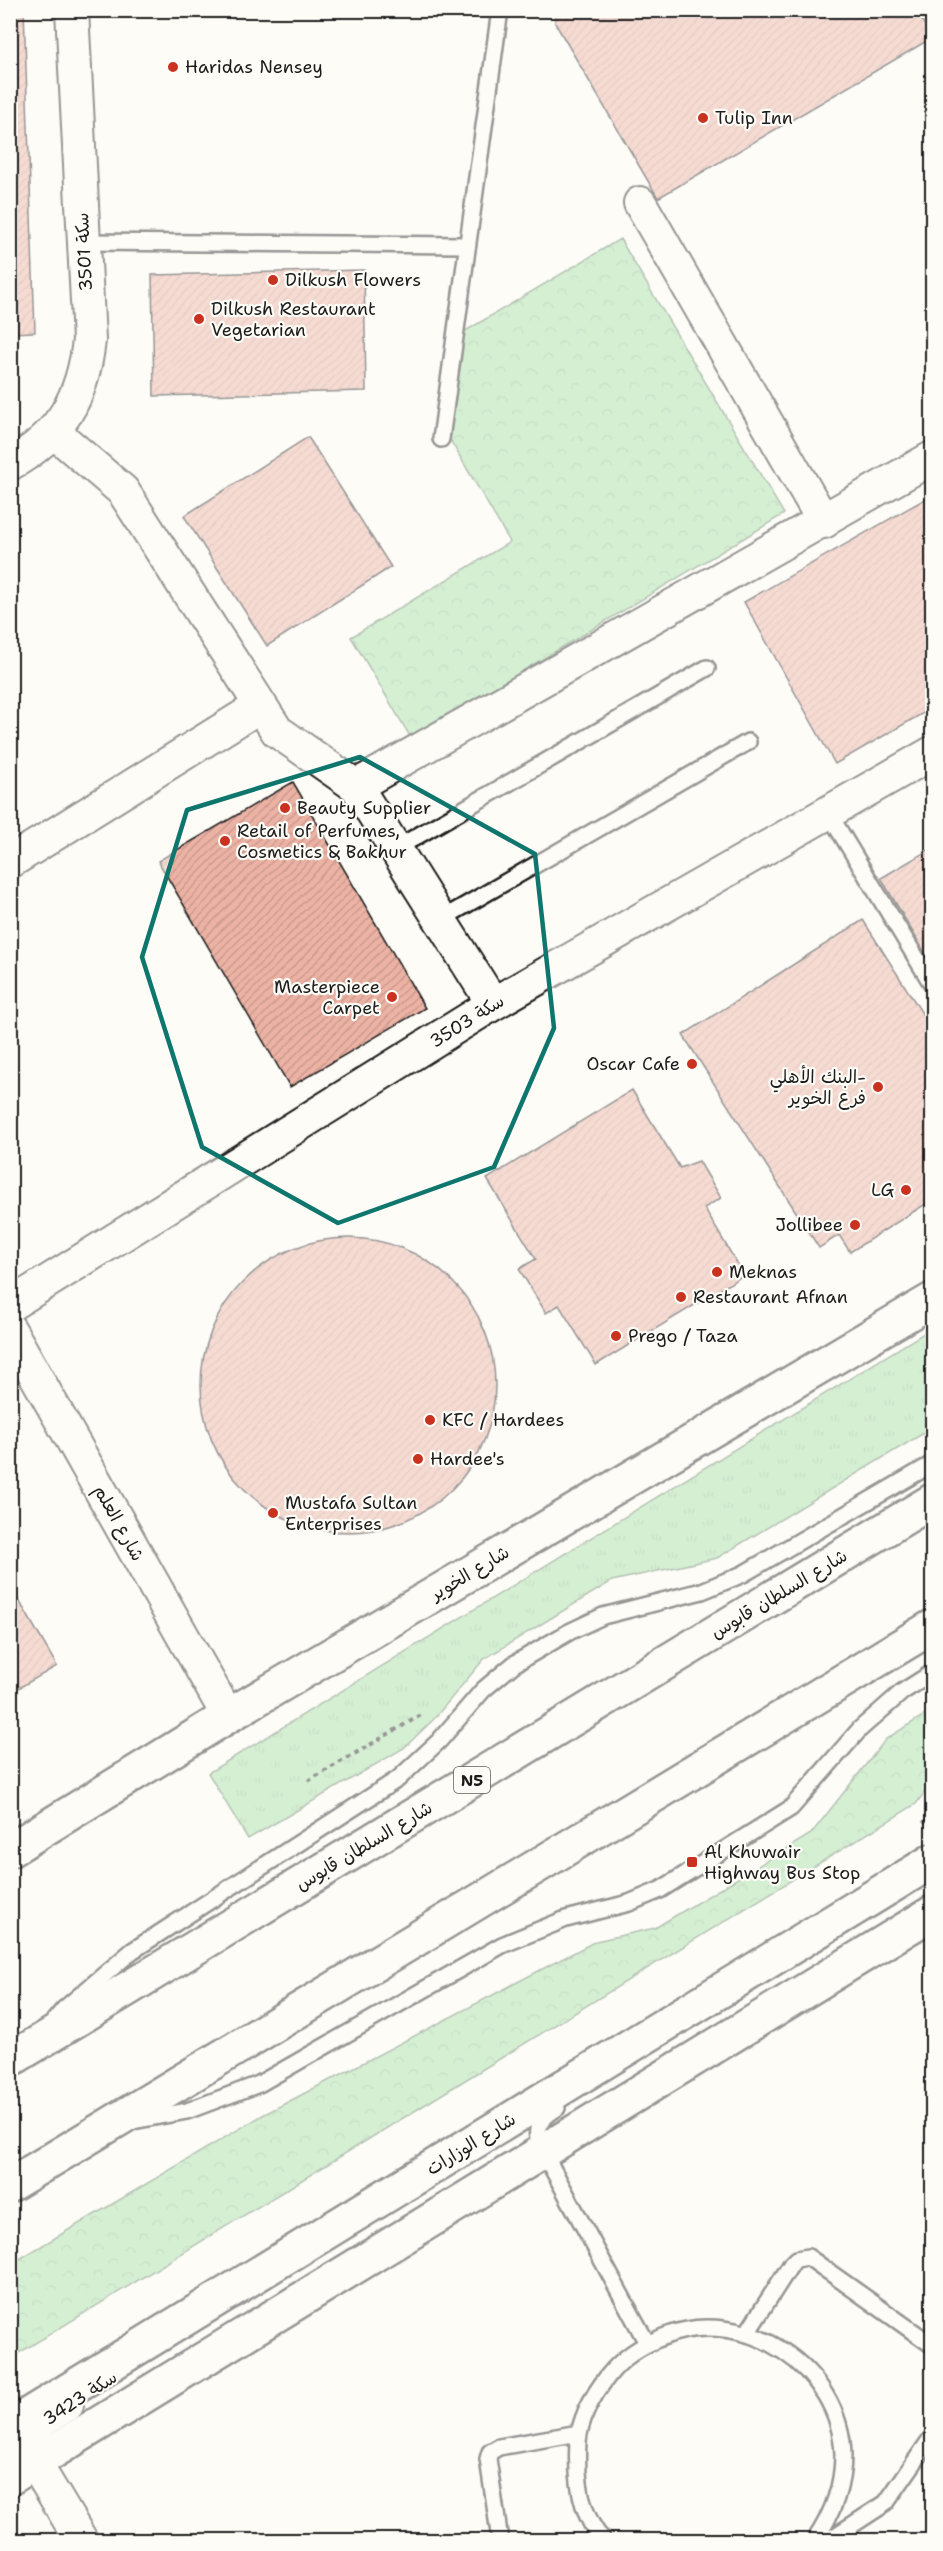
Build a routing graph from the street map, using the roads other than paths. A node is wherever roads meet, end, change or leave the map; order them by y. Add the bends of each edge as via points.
1 (72, 10) edge
2 (500, 10) edge
3 (640, 203) dead end
4 (84, 242) junction
5 (468, 245) junction
6 (54, 432) junction
7 (441, 439) dead end
8 (933, 458) edge
9 (10, 464) edge
10 (824, 522) junction
11 (707, 668) dead end
12 (261, 706) junction
13 (748, 742) dead end
14 (933, 753) edge
15 (356, 786) junction
16 (828, 812) junction
17 (395, 849) junction
18 (10, 862) edge
19 (440, 920) junction
20 (933, 984) edge
21 (493, 1004) junction
22 (933, 1300) edge
23 (10, 1305) edge
24 (10, 1330) edge
25 (933, 1464) edge
26 (933, 1501) edge
27 (933, 1627) edge
28 (933, 1673) edge
29 (228, 1716) junction
30 (10, 1850) edge
31 (933, 1861) edge
32 (933, 1913) edge
33 (685, 2013) junction
34 (22, 2053) edge
35 (112, 2124) junction
36 (542, 2152) junction
37 (10, 2185) edge
38 (196, 2312) junction
39 (747, 2333) junction
40 (647, 2343) junction
41 (933, 2345) edge
42 (10, 2426) edge
43 (579, 2433) junction
44 (933, 2437) edge
45 (23, 2470) edge
46 (81, 2541) edge
47 (500, 2541) edge
48 (603, 2541) edge
49 (815, 2541) edge
50 (829, 2541) edge

1 - 4 street, سكة 3501
2 - 5 lane
3 - 10 street
4 - 5 lane
4 - 6 street, سكة 3501 via 89,340 86,370 74,400
5 - 7 lane
6 - 9 street, سكة 3501 via 33,452
6 - 12 street via 123,491
8 - 10 street
10 - 15 street
11 - 17 lane
12 - 15 street via 277,731
12 - 18 street
13 - 19 lane
14 - 16 street, سكة 3503
15 - 17 street
16 - 20 lane
16 - 21 street, سكة 3503
17 - 19 street
19 - 21 street
21 - 23 street, سكة 3503
22 - 29 main road, شارع الخوير
24 - 29 street, شارع العلم
25 - 34 lane via 743,1574 702,1591 603,1616 513,1664 398,1779 132,1951 64,2009
26 - 34 main road, شارع السلطان قابوس / N5
27 - 35 main road
28 - 35 lane via 902,1692 860,1729 791,1808 660,1890 629,1903 555,1923 502,1945 250,2088 187,2111
29 - 30 main road, شارع الخوير
31 - 33 main road, شارع الوزارات
32 - 36 main road
33 - 36 lane via 652,2050 546,2115 537,2128
33 - 38 main road, شارع الوزارات
35 - 37 main road
36 - 40 lane
36 - 45 main road
38 - 42 main road, شارع الوزارات
38 - 45 street, سكة 3423 via 167,2341 40,2422 34,2429
39 - 40 lane via 696,2328
39 - 41 lane via 792,2263 808,2257
39 - 49 lane via 778,2346 803,2366 824,2392 837,2422 843,2454 840,2487 830,2518
40 - 43 lane via 616,2366 592,2396
43 - 47 lane via 499,2447 490,2452
43 - 48 lane via 576,2468 583,2503
44 - 50 lane via 886,2503
45 - 46 street, سكة 3423

